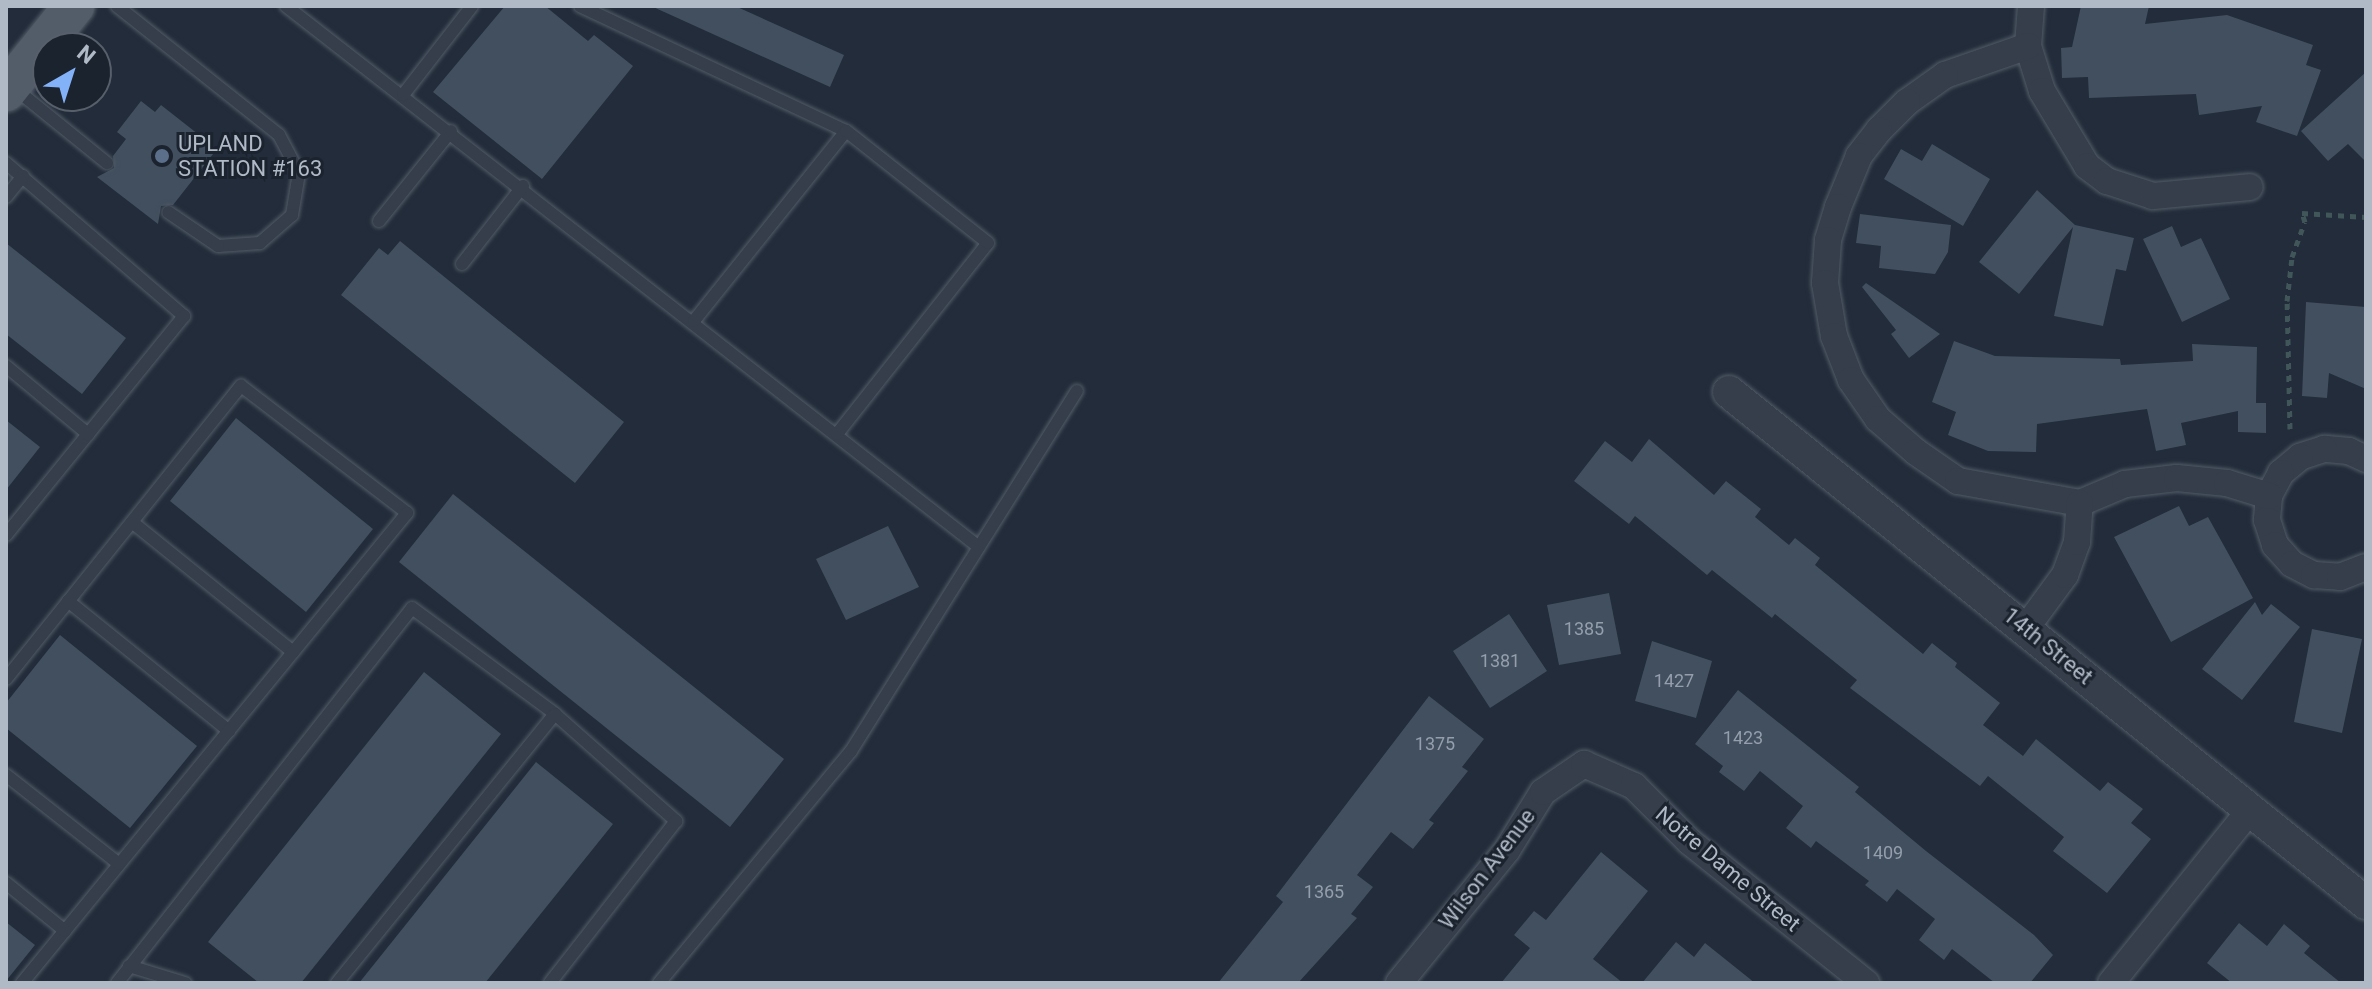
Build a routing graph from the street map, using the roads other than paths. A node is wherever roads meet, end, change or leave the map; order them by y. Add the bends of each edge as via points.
1 (74, 6) edge
2 (117, 6) edge
3 (286, 6) edge
4 (472, 6) edge
5 (580, 6) edge
6 (2031, 6) edge
7 (2028, 46) junction
8 (8, 88) edge
9 (403, 95) junction
10 (451, 131) junction
11 (846, 131) junction
12 (6, 163) edge
13 (107, 163) dead end
14 (23, 176) junction
15 (523, 186) junction
16 (2250, 187) dead end
17 (6, 197) edge
18 (168, 212) dead end
19 (379, 221) dead end
20 (462, 264) dead end
21 (694, 321) junction
22 (6, 366) edge
23 (1077, 391) dead end
24 (1729, 392) dead end
25 (88, 434) junction
26 (837, 434) junction
27 (2366, 459) edge
28 (2269, 496) junction
29 (2080, 503) junction
30 (132, 522) junction
31 (6, 535) edge
32 (979, 547) junction
33 (2366, 567) edge
34 (68, 601) junction
35 (2026, 628) junction
36 (293, 652) junction
37 (6, 679) edge
38 (555, 714) junction
39 (229, 731) junction
40 (1584, 764) joint
41 (6, 775) edge
42 (2250, 810) junction
43 (119, 864) junction
44 (6, 883) edge
45 (2366, 903) edge
46 (65, 931) junction
47 (129, 966) junction
48 (22, 983) edge
49 (117, 983) edge
50 (185, 983) edge
51 (337, 983) edge
52 (550, 983) edge
53 (659, 983) edge
54 (1399, 983) edge
55 (1866, 983) edge
56 (2111, 983) edge

1 - 8 main road
2 - 18 lane via 279,135 299,173 292,215 260,243 218,246
3 - 9 lane
4 - 9 lane
5 - 11 lane
6 - 7 street
7 - 16 street via 2055,121 2087,166 2107,181 2153,196
7 - 29 street via 1945,75 1879,130 1859,156 1838,207 1828,240 1825,283 1834,336 1851,380 1878,419 1916,452 1958,481
8 - 13 lane
9 - 10 lane
10 - 15 lane
10 - 19 lane
11 - 21 lane
11 - 26 lane via 988,243
12 - 14 lane
14 - 17 lane
14 - 25 lane via 184,316
15 - 20 lane
15 - 21 lane
21 - 26 lane
22 - 25 lane
23 - 32 lane
24 - 35 street, 14th Street
25 - 31 lane
26 - 32 lane
27 - 28 street via 2324,449 2300,457 2281,473
28 - 29 street via 2227,483 2177,478 2125,484
28 - 33 street via 2267,520 2275,545 2292,564 2314,575 2340,577
29 - 35 street via 2077,542 2065,575
30 - 34 lane
30 - 36 lane
30 - 36 lane via 241,386 407,513
32 - 53 lane via 851,751
34 - 37 lane
34 - 39 lane
35 - 42 street, 14th Street
36 - 39 lane
38 - 47 lane via 412,608
38 - 51 lane
38 - 52 lane via 676,821
39 - 43 lane
40 - 54 street, Wilson Avenue via 1543,792 1507,850
40 - 55 street, Notre Dame Street via 1634,786 1690,842
41 - 43 lane
42 - 45 street, 14th Street
42 - 56 street
43 - 46 lane
44 - 46 lane
46 - 48 lane
47 - 49 lane
47 - 50 lane

